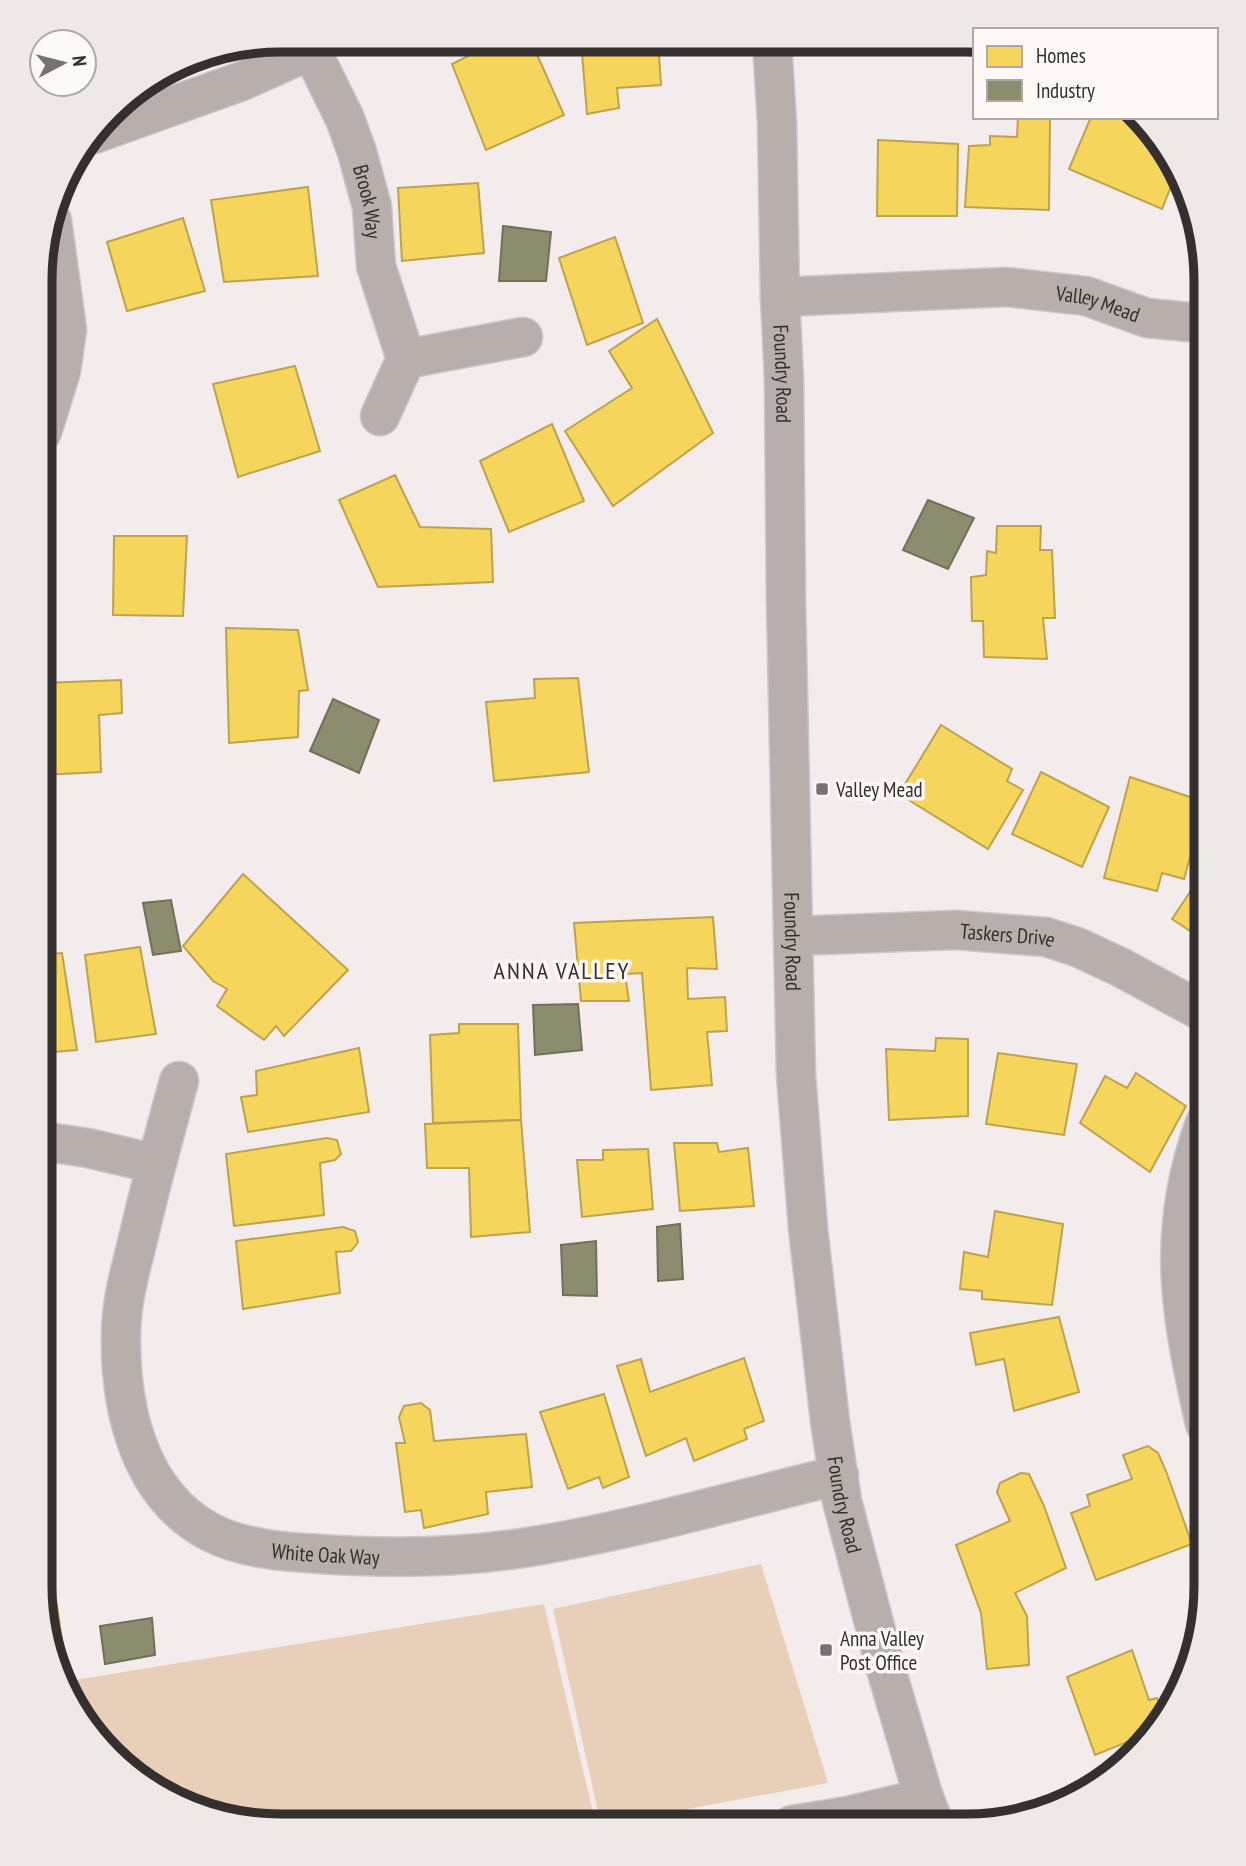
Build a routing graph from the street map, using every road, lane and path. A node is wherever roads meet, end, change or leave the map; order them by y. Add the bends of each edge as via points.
1 (303, 52) edge
2 (320, 52) edge
3 (773, 52) edge
4 (112, 128) edge
5 (55, 245) edge
6 (780, 297) junction
7 (1194, 321) edge
8 (523, 337) dead end
9 (406, 359) junction
10 (52, 400) edge
11 (380, 415) dead end
12 (793, 936) junction
13 (1193, 1007) edge
14 (179, 1081) dead end
15 (52, 1143) edge
16 (1193, 1156) edge
17 (156, 1164) junction
18 (1193, 1372) edge
19 (839, 1475) junction
20 (930, 1812) edge
21 (889, 1814) edge

1 - 4 street, Brook Way via 242,82
2 - 9 street, Brook Way via 357,152 372,207 376,266
3 - 6 street, Foundry Road
5 - 10 street via 67,329
6 - 7 street, Valley Mead via 1007,287 1086,296 1147,318
6 - 12 street, Foundry Road
8 - 9 street
9 - 11 street
12 - 13 street, Taskers Drive via 956,930 1046,937 1109,962
12 - 19 street, Foundry Road via 796,1075 807,1214
14 - 17 street, White Oak Way
15 - 17 street
16 - 18 street via 1181,1218 1179,1275
17 - 19 street, White Oak Way via 125,1294 121,1334 128,1412 140,1454 158,1485 180,1510 210,1532 277,1551 406,1558 470,1553 551,1543
19 - 20 street, Foundry Road via 856,1562
20 - 21 street

